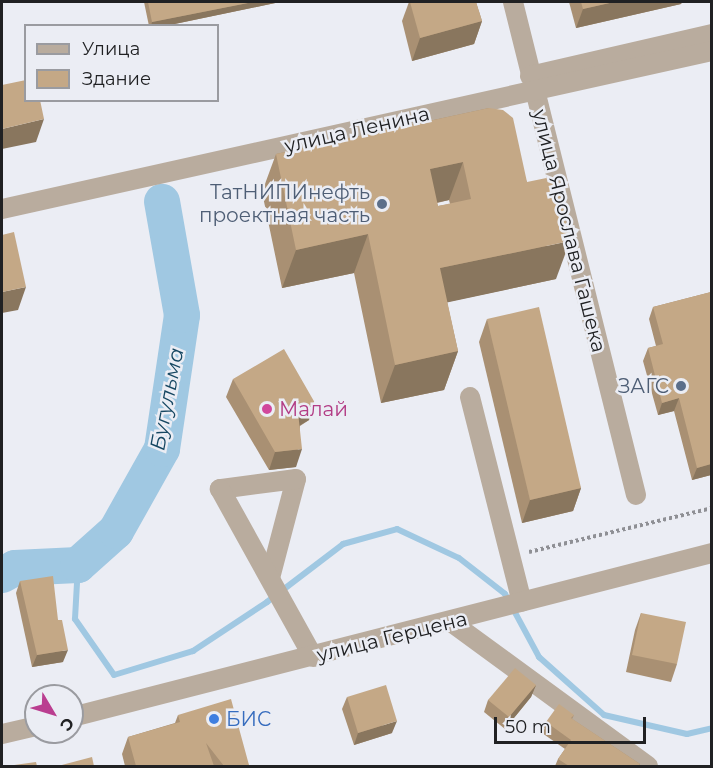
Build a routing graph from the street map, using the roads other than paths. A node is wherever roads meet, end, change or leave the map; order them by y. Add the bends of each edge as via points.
1 (513, 2) edge
2 (711, 34) edge
3 (711, 51) edge
4 (532, 83) junction
5 (2, 209) edge
6 (470, 397) dead end
7 (636, 495) dead end
8 (711, 554) edge
9 (270, 579) junction
10 (522, 602) junction
11 (451, 622) junction
12 (314, 657) junction
13 (84, 714) edge
14 (24, 729) edge
15 (2, 734) edge
16 (648, 766) edge

1 - 4 street, улица Ярослава Гашека
2 - 4 street
3 - 4 street, улица Ленина
4 - 5 street, улица Ленина
4 - 7 street, улица Ярослава Гашека
6 - 10 street
8 - 10 street, улица Герцена
9 - 9 street via 220,489 297,479 279,545
9 - 12 street
10 - 11 street, улица Герцена
11 - 12 street, улица Герцена
11 - 16 street
12 - 13 street, улица Герцена
14 - 15 street

